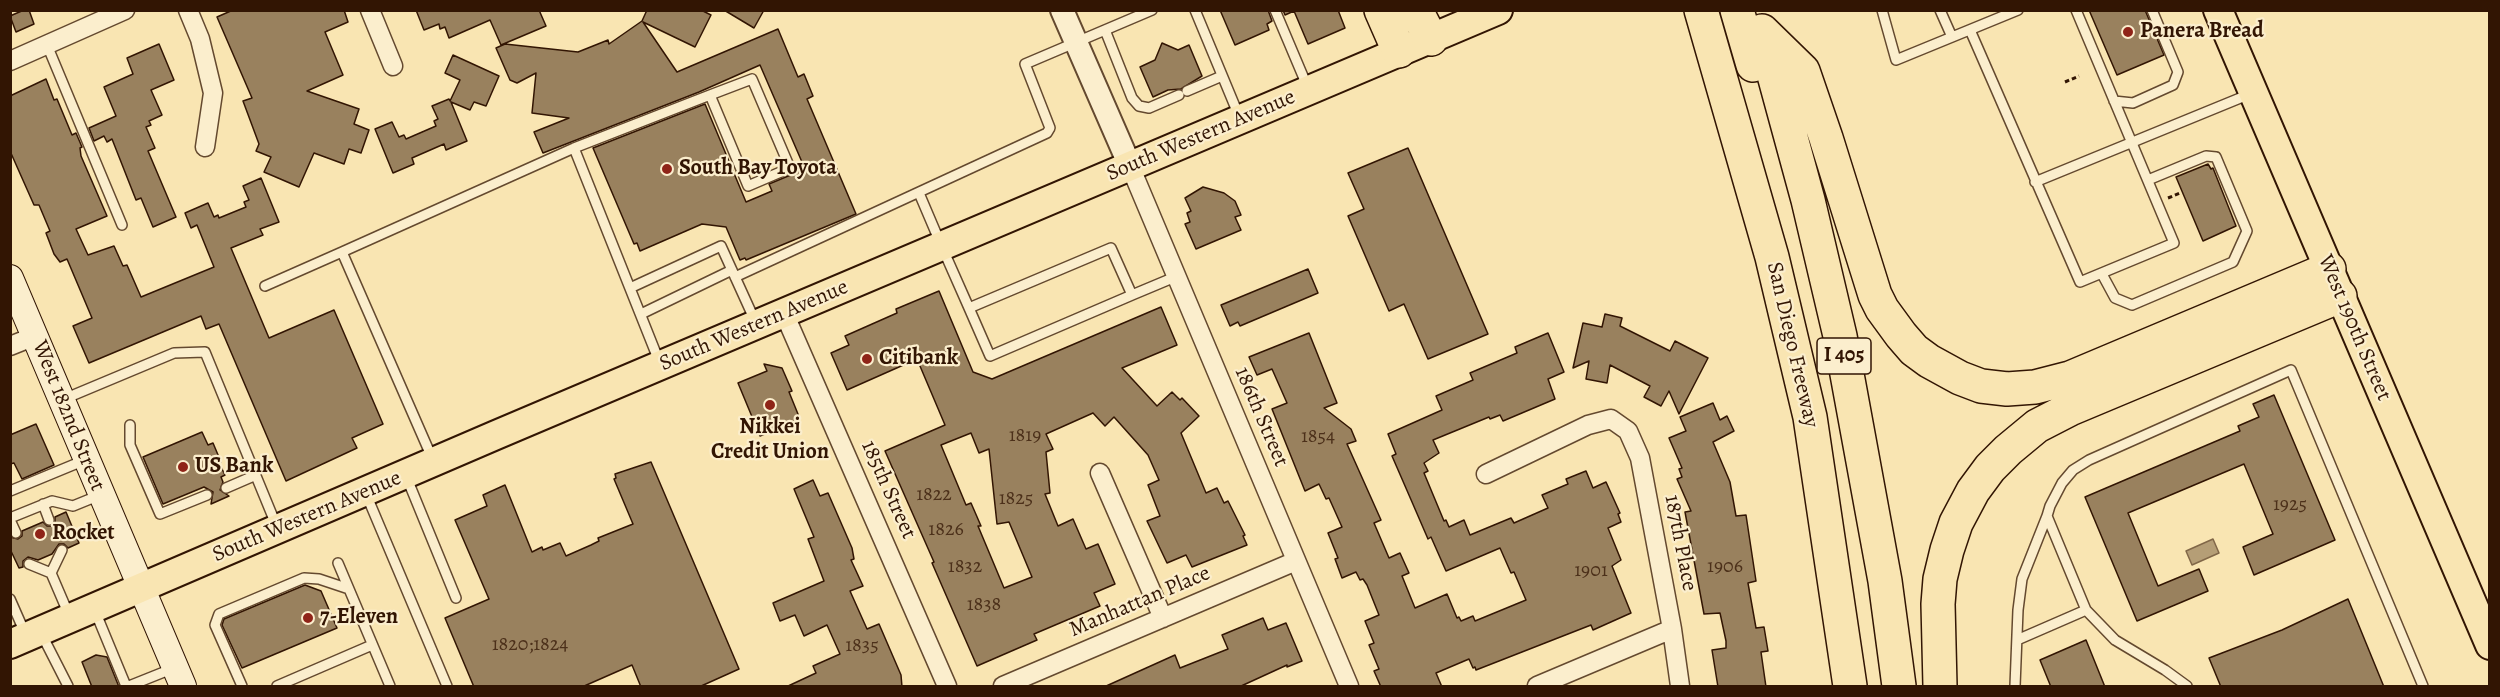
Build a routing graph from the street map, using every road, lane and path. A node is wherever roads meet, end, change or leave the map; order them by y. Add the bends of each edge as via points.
1 (125, 10) edge
2 (188, 10) edge
3 (370, 10) edge
4 (1062, 10) edge
5 (1152, 10) edge
6 (1195, 10) edge
7 (1275, 10) edge
8 (1381, 10) edge
9 (1416, 10) edge
10 (1498, 10) edge
11 (1701, 10) edge
12 (1721, 10) edge
13 (1737, 10) edge
14 (1882, 10) edge
15 (1940, 10) edge
16 (2018, 10) edge
17 (2076, 10) edge
18 (2152, 10) edge
19 (2218, 10) edge
20 (1758, 21) edge
21 (1105, 30) junction
22 (1970, 30) junction
23 (1952, 37) junction
24 (1431, 39) junction
25 (1076, 42) junction
26 (47, 45) junction
27 (1399, 51) junction
28 (10, 61) edge
29 (393, 66) dead end
30 (1222, 76) junction
31 (2079, 76) dead end
32 (2065, 82) dead end
33 (1309, 90) junction
34 (2254, 92) junction
35 (710, 95) junction
36 (2114, 101) junction
37 (1241, 119) junction
38 (2132, 142) junction
39 (205, 147) dead end
40 (574, 148) junction
41 (1130, 166) junction
42 (2148, 180) junction
43 (2035, 182) junction
44 (919, 193) junction
45 (122, 225) dead end
46 (942, 247) junction
47 (342, 252) junction
48 (733, 274) junction
49 (2102, 274) junction
50 (1175, 277) junction
51 (10, 278) edge
52 (2334, 283) junction
53 (265, 286) dead end
54 (630, 288) junction
55 (1132, 295) junction
56 (969, 308) junction
57 (641, 314) junction
58 (784, 314) junction
59 (757, 325) junction
60 (35, 336) junction
61 (10, 346) edge
62 (661, 366) junction
63 (62, 400) junction
64 (1810, 417) junction
65 (130, 426) dead end
66 (87, 459) junction
67 (434, 462) junction
68 (1100, 473) dead end
69 (405, 474) junction
70 (1486, 474) dead end
71 (256, 475) junction
72 (226, 488) dead end
73 (10, 491) edge
74 (364, 492) junction
75 (100, 495) junction
76 (207, 495) dead end
77 (43, 504) junction
78 (2047, 516) junction
79 (10, 519) edge
80 (49, 520) dead end
81 (278, 529) junction
82 (16, 534) dead end
83 (62, 550) dead end
84 (1296, 561) junction
85 (338, 563) dead end
86 (29, 564) dead end
87 (51, 573) junction
88 (141, 589) junction
89 (349, 590) junction
90 (456, 598) dead end
91 (10, 599) edge
92 (2086, 610) junction
93 (82, 614) junction
94 (1164, 618) junction
95 (1672, 629) junction
96 (26, 637) edge
97 (2018, 640) junction
98 (372, 645) junction
99 (2490, 645) edge
100 (179, 677) edge
101 (68, 687) edge
102 (127, 687) edge
103 (242, 687) edge
104 (277, 687) edge
105 (390, 687) edge
106 (447, 687) edge
107 (947, 687) edge
108 (1003, 687) edge
109 (1349, 687) edge
110 (1537, 687) edge
111 (1680, 687) edge
112 (1850, 687) edge
113 (1879, 687) edge
114 (1899, 687) edge
115 (1940, 687) edge
116 (2015, 687) edge
117 (2187, 687) edge
118 (2423, 687) edge

1 - 26 street
2 - 39 street via 200,39 213,93
3 - 29 street
4 - 25 street
5 - 21 lane
6 - 30 lane
7 - 33 lane
8 - 27 highway
9 - 24 highway
10 - 24 main road, South Western Avenue
11 - 64 highway, San Diego Freeway / I 405 via 1772,258
12 - 64 highway via 1778,211 1816,375
13 - 113 highway via 1767,110 1828,360 1856,519
14 - 23 lane via 1896,60
15 - 23 lane
16 - 22 lane
17 - 36 lane
18 - 36 lane via 2178,72 2173,85 2133,103
19 - 34 main road, West 190th Street
20 - 52 highway via 1803,71 1882,309 1914,350 1960,378 2007,389 2035,387
20 - 114 highway, San Diego Freeway / I 405 via 1808,200 1840,336 1885,581
21 - 25 lane
21 - 30 lane via 1132,98 1139,106 1149,108
22 - 23 lane
22 - 43 lane
24 - 27 main road, South Western Avenue
25 - 41 street
25 - 44 lane via 1024,66 1050,132
26 - 28 street
26 - 45 lane
27 - 33 main road, South Western Avenue
30 - 37 lane
31 - 32 path
33 - 37 main road, South Western Avenue
34 - 38 lane
34 - 52 main road, West 190th Street
35 - 35 lane via 752,79 790,168 748,186
35 - 40 lane
36 - 38 lane
37 - 41 main road, South Western Avenue
38 - 42 lane
38 - 43 lane
40 - 47 lane
40 - 54 lane
41 - 46 main road, South Western Avenue
41 - 50 street, 186th Street
42 - 49 lane via 2174,243
42 - 49 lane via 2206,156 2216,157 2247,231 2233,262 2132,305 2115,298
43 - 49 lane via 2080,282
44 - 46 lane
44 - 48 lane
46 - 56 lane
46 - 58 main road, South Western Avenue
47 - 53 lane
47 - 67 lane
48 - 54 lane via 721,246
48 - 57 lane
48 - 59 lane
50 - 55 lane
50 - 84 street, 186th Street
51 - 60 main road, West 182nd Street
52 - 99 main road, West 190th Street
52 - 115 highway via 2037,426 1990,468 1956,523 1940,579
54 - 57 lane
55 - 56 lane via 1111,248
55 - 56 lane via 990,356
57 - 62 lane
58 - 59 main road, South Western Avenue
58 - 107 street, 185th Street
59 - 62 main road, South Western Avenue
60 - 61 street
60 - 63 main road, West 182nd Street
62 - 67 main road, South Western Avenue
63 - 66 main road, West 182nd Street
63 - 71 lane via 174,353 205,352
64 - 112 highway, San Diego Freeway / I 405
65 - 76 lane via 130,445 160,514
66 - 73 lane
66 - 75 main road, West 182nd Street
67 - 69 main road, South Western Avenue
68 - 94 street
69 - 74 main road, South Western Avenue
69 - 90 lane
70 - 95 street, 187th Place via 1588,425 1611,419 1628,430 1640,458
71 - 72 lane
71 - 81 lane
74 - 81 main road, South Western Avenue
74 - 106 lane
75 - 77 lane via 73,506 52,501
75 - 88 main road, West 182nd Street
77 - 79 lane
77 - 80 lane
78 - 92 lane
78 - 97 lane via 2022,579
78 - 118 lane via 2062,483 2089,460 2290,370
79 - 82 lane
81 - 88 main road, South Western Avenue
83 - 87 lane
84 - 94 street, Manhattan Place
84 - 109 street, 186th Street
85 - 89 lane
86 - 87 lane
87 - 93 lane
88 - 93 main road, South Western Avenue
88 - 100 main road, West 182nd Street
89 - 98 lane
89 - 103 lane via 304,578 219,614 215,625
91 - 96 lane
92 - 97 lane
92 - 117 lane via 2115,640
93 - 96 main road, South Western Avenue
93 - 102 lane
94 - 108 street, Manhattan Place
95 - 110 street
95 - 111 street, 187th Place
96 - 101 lane
97 - 116 lane
98 - 104 lane
98 - 105 lane
100 - 102 lane

